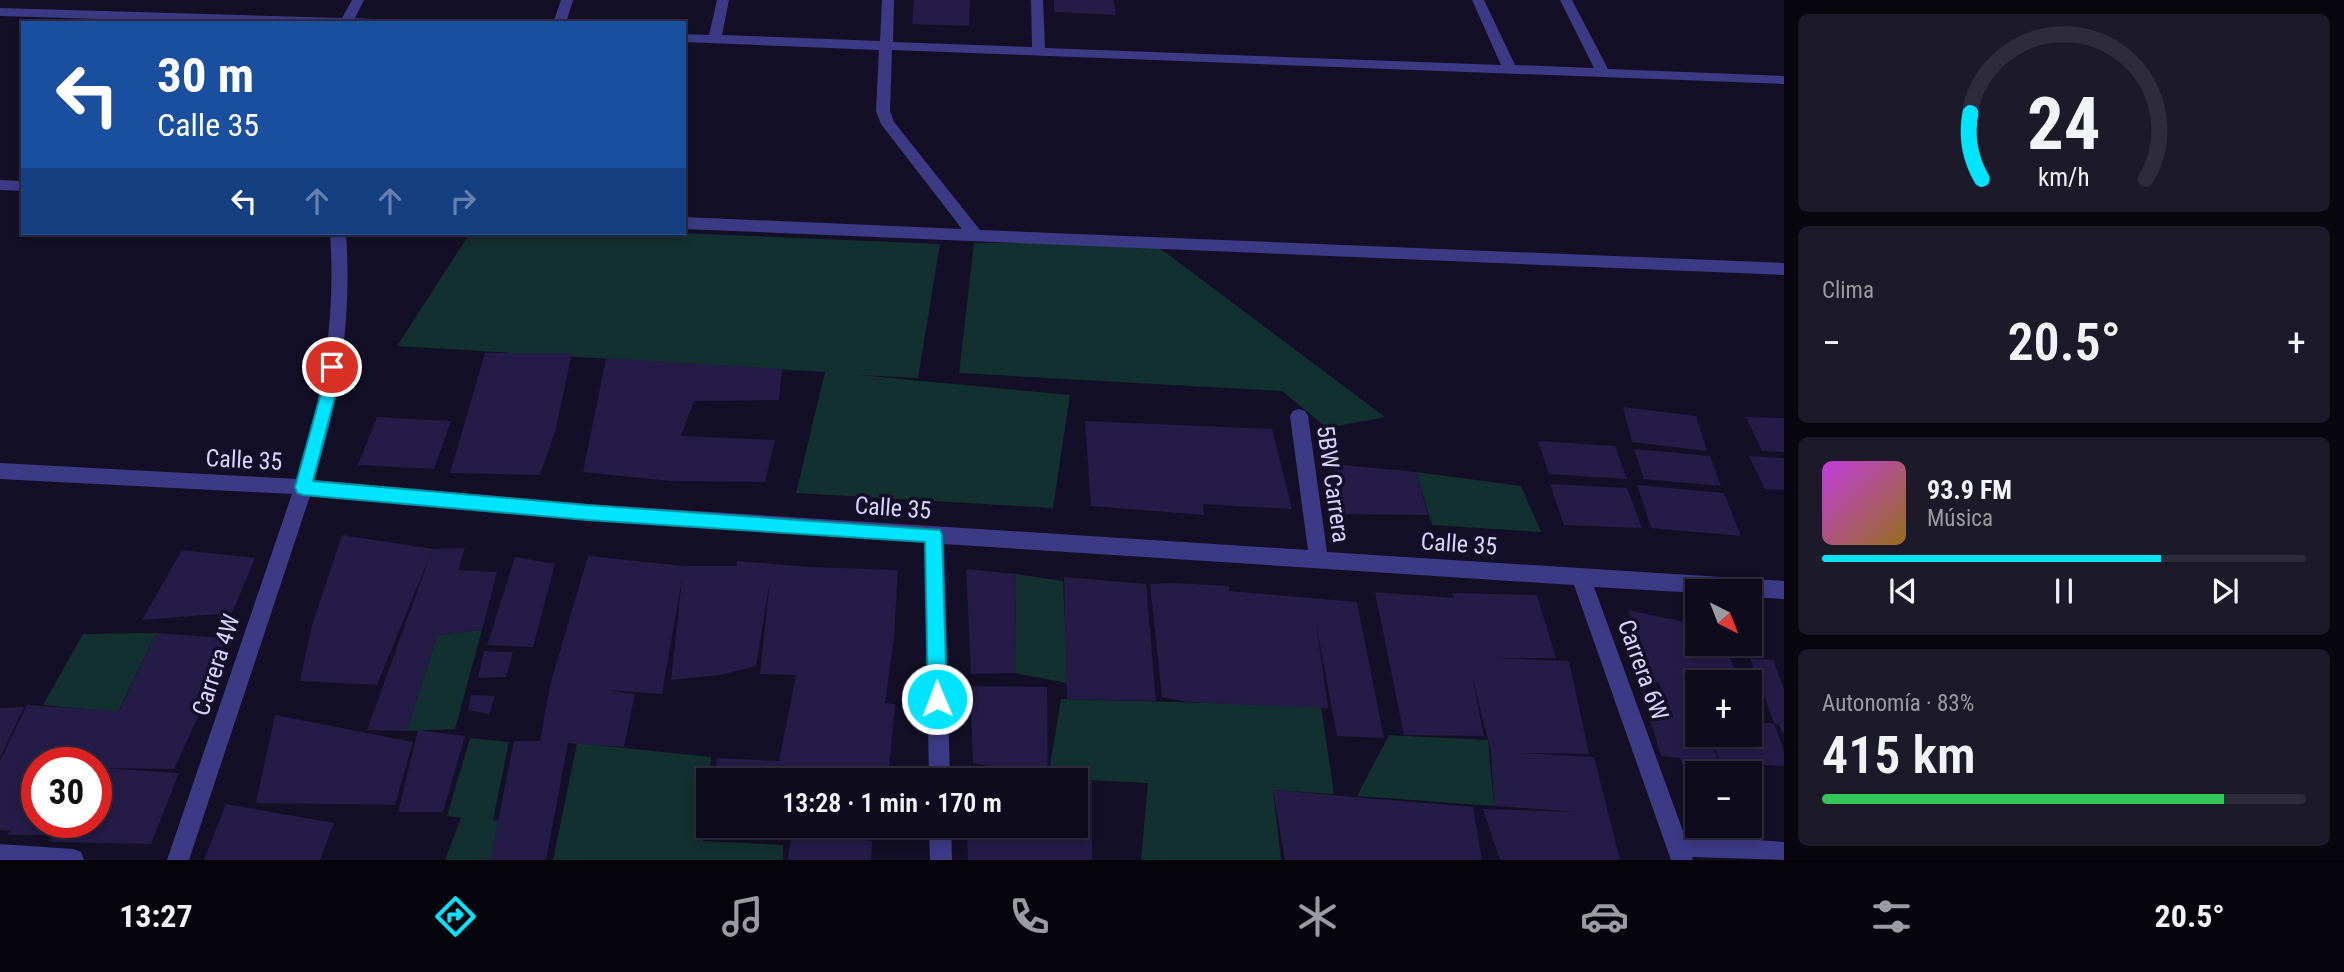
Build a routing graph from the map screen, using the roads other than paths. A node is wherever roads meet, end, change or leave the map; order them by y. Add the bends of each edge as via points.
1 (358, 0) edge
2 (567, 0) edge
3 (723, 0) edge
4 (888, 0) edge
5 (1037, 0) edge
6 (1478, 0) edge
7 (1566, 0) edge
8 (0, 12) edge
9 (311, 21) edge
10 (347, 21) edge
11 (560, 21) edge
12 (686, 38) edge
13 (714, 40) junction
14 (887, 46) junction
15 (1039, 52) junction
16 (1510, 70) junction
17 (1603, 73) junction
18 (1784, 80) edge
19 (0, 185) edge
20 (21, 187) edge
21 (686, 223) edge
22 (338, 235) edge
23 (977, 237) junction
24 (1784, 269) edge
25 (1299, 416) dead end
26 (0, 471) edge
27 (303, 487) junction
28 (934, 535) junction
29 (1319, 559) junction
30 (1581, 577) junction
31 (1784, 590) edge
32 (939, 768) edge
33 (940, 838) edge
34 (1681, 853) edge
35 (1784, 853) edge
36 (0, 855) edge
37 (73, 860) edge
38 (178, 860) edge
39 (941, 860) edge

1 - 10 street
2 - 11 street
3 - 13 street
4 - 14 street
5 - 15 street
6 - 16 street
7 - 17 street
8 - 9 street
12 - 13 street
13 - 14 street
14 - 15 street
14 - 23 street via 883,111 888,124
15 - 16 street
16 - 17 street
17 - 18 street
19 - 20 street
21 - 23 street
22 - 27 street, Carrera 4W via 340,314 328,393
23 - 24 street
25 - 29 street, 5BW Carrera
26 - 27 street, Calle 35
27 - 28 street, Calle 35
27 - 38 street, Carrera 4W
28 - 29 street, Calle 35
28 - 32 street
29 - 30 street, Calle 35
30 - 31 street, Calle 35
30 - 34 street, Carrera 6W
33 - 39 street
34 - 35 street
36 - 37 street

